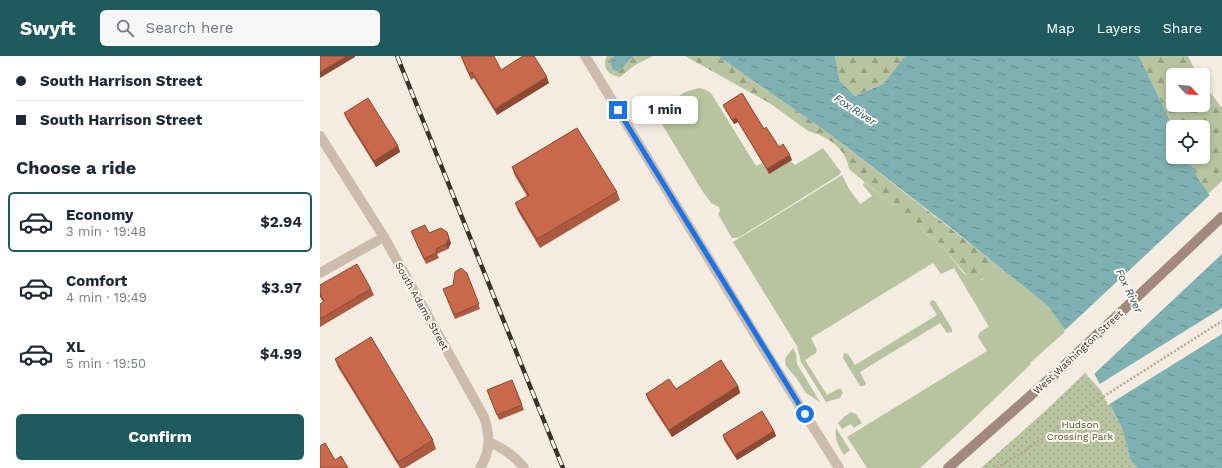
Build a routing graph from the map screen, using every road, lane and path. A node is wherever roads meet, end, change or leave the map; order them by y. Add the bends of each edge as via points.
1 (585, 56) edge
2 (320, 136) edge
3 (1222, 217) edge
4 (384, 237) junction
5 (320, 273) edge
6 (1222, 321) edge
7 (489, 442) junction
8 (480, 468) edge
9 (524, 468) edge
10 (838, 468) edge
11 (948, 468) edge
12 (997, 468) edge

1 - 10 street
2 - 4 street, South Adams Street
3 - 11 main road, West Washington Street via 1054,375
4 - 5 street
4 - 7 street, South Adams Street via 484,417
6 - 12 path
7 - 8 street via 488,452
7 - 9 street via 501,447

